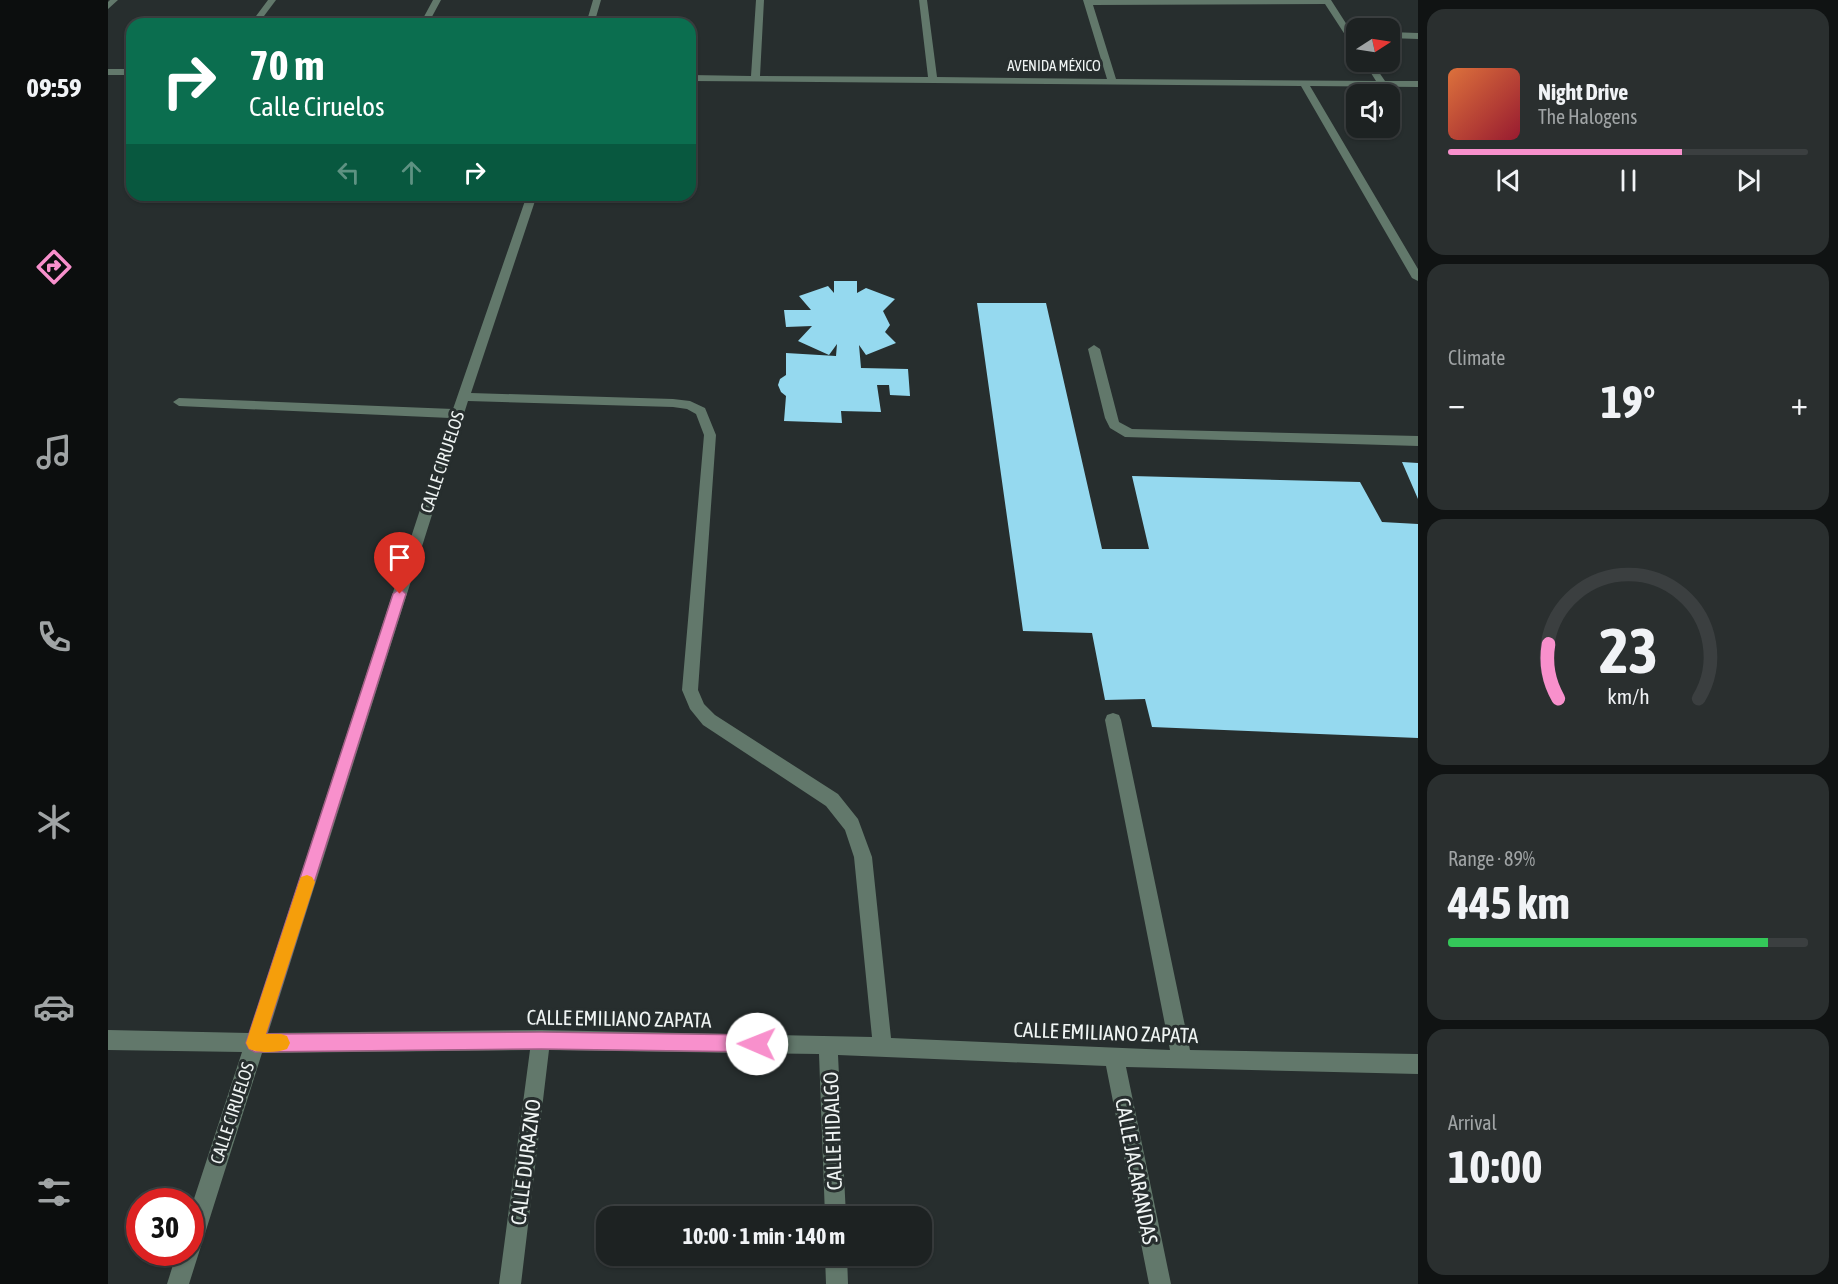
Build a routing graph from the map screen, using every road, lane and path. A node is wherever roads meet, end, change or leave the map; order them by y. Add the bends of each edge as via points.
1 (114, 0) edge
2 (272, 0) edge
3 (436, 0) edge
4 (597, 0) edge
5 (760, 0) edge
6 (923, 0) edge
7 (1088, 1) edge
8 (1327, 1) edge
9 (108, 7) edge
10 (258, 18) edge
11 (427, 18) edge
12 (592, 18) edge
13 (1346, 26) edge
14 (1400, 35) edge
15 (1418, 36) edge
16 (108, 72) edge
17 (126, 72) edge
18 (1375, 72) edge
19 (696, 78) edge
20 (755, 79) junction
21 (933, 80) junction
22 (1112, 80) junction
23 (1303, 82) junction
24 (1383, 84) joint
25 (1400, 84) edge
26 (1418, 84) edge
27 (530, 201) edge
28 (1418, 278) edge
29 (1094, 350) dead end
30 (463, 398) junction
31 (179, 402) dead end
32 (458, 414) junction
33 (1418, 441) edge
34 (1113, 720) dead end
35 (108, 1040) edge
36 (541, 1040) junction
37 (255, 1043) junction
38 (828, 1045) junction
39 (882, 1046) junction
40 (1114, 1058) junction
41 (1182, 1060) junction
42 (1417, 1067) edge
43 (204, 1201) edge
44 (835, 1206) edge
45 (184, 1266) edge
46 (836, 1266) edge
47 (178, 1284) edge
48 (510, 1284) edge
49 (837, 1284) edge
50 (1160, 1284) edge

1 - 9 street
2 - 10 street
3 - 11 street
4 - 12 street
5 - 20 street
6 - 21 street
7 - 8 street
7 - 22 street
8 - 13 street
14 - 15 street
16 - 17 street
18 - 24 street
19 - 20 street, AVENIDA MÉXICO
20 - 21 street, AVENIDA MÉXICO
21 - 22 street, AVENIDA MÉXICO
22 - 23 street, AVENIDA MÉXICO
23 - 24 street, AVENIDA MÉXICO
23 - 28 street
25 - 26 street, AVENIDA MÉXICO
27 - 30 street, CALLE CIRUELOS
29 - 33 street via 1111,418 1130,434
30 - 32 street, CALLE CIRUELOS
30 - 39 street via 673,403 701,411 710,435 689,685 692,699 709,720 832,800 852,825 863,857
31 - 32 street
32 - 37 street, CALLE CIRUELOS
34 - 41 street
35 - 37 street, CALLE EMILIANO ZAPATA
36 - 37 street, CALLE EMILIANO ZAPATA
36 - 38 street, CALLE EMILIANO ZAPATA
36 - 48 street, CALLE DURAZNO
37 - 43 street, CALLE CIRUELOS
38 - 39 street, CALLE EMILIANO ZAPATA
38 - 44 street, CALLE HIDALGO
39 - 40 street, CALLE EMILIANO ZAPATA
40 - 41 street, CALLE EMILIANO ZAPATA
40 - 50 street, CALLE JACARANDAS
41 - 42 street, CALLE EMILIANO ZAPATA
45 - 47 street
46 - 49 street

